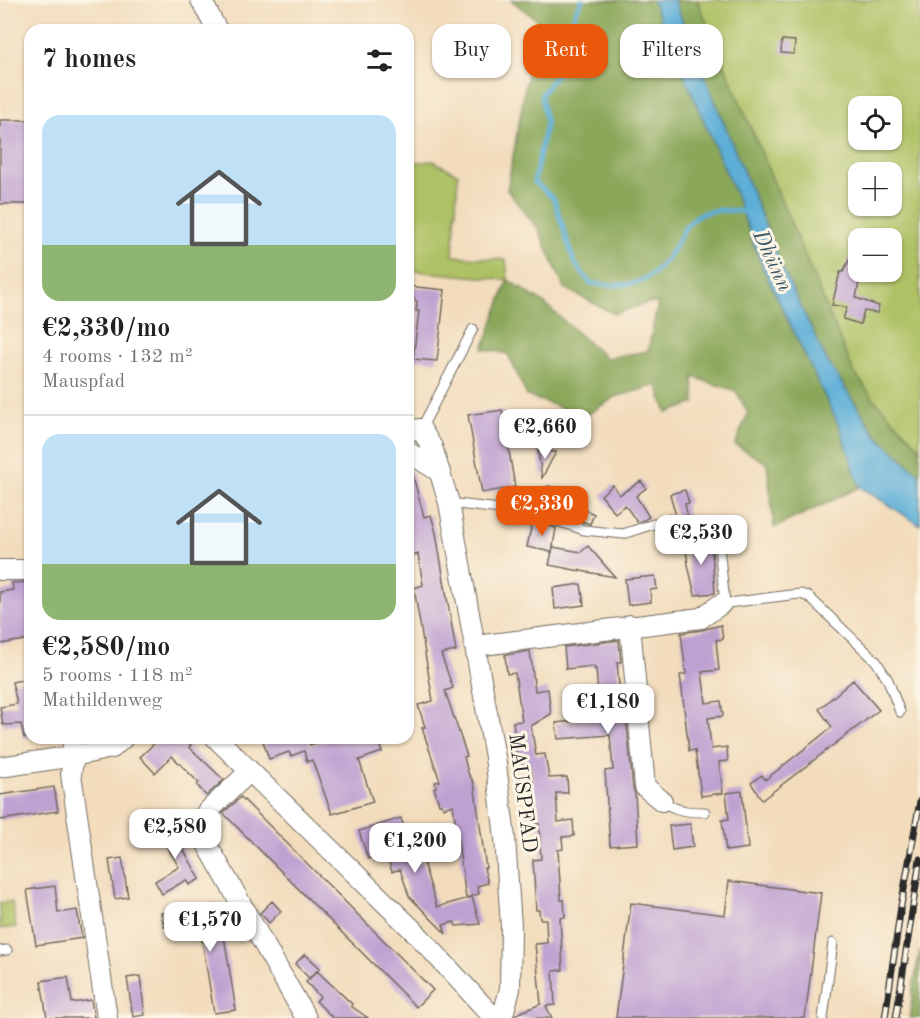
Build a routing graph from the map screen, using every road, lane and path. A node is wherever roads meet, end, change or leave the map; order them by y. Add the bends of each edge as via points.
1 (201, 0) edge
2 (215, 24) edge
3 (473, 329) dead end
4 (414, 430) edge
5 (414, 456) edge
6 (440, 472) junction
7 (449, 503) junction
8 (669, 519) dead end
9 (718, 537) dead end
10 (0, 570) edge
11 (24, 570) edge
12 (723, 603) junction
13 (630, 625) junction
14 (476, 646) junction
15 (900, 712) dead end
16 (116, 744) edge
17 (222, 744) edge
18 (73, 747) edge
19 (0, 767) edge
20 (249, 772) junction
21 (662, 801) joint
22 (705, 812) dead end
23 (833, 944) dead end
24 (107, 1018) edge
25 (306, 1018) edge
26 (494, 1018) edge
27 (502, 1018) edge
28 (823, 1018) edge

1 - 2 street
3 - 4 lane, MAUSPFAD
4 - 6 street, MAUSPFAD via 432,447
5 - 6 street
6 - 7 street, MAUSPFAD
7 - 8 lane via 534,513 584,531 623,534
7 - 14 street, MAUSPFAD
9 - 12 lane
10 - 11 street
12 - 13 street via 701,618
12 - 15 lane via 801,594 809,597 876,661
13 - 14 street
13 - 21 street via 645,787
14 - 27 street, MAUSPFAD via 506,838 510,989
16 - 18 street via 112,748
17 - 20 street
18 - 19 street
18 - 24 street via 70,774
20 - 25 street via 207,812 200,822 200,832
20 - 26 street via 416,933
21 - 22 lane via 685,812
23 - 28 lane

